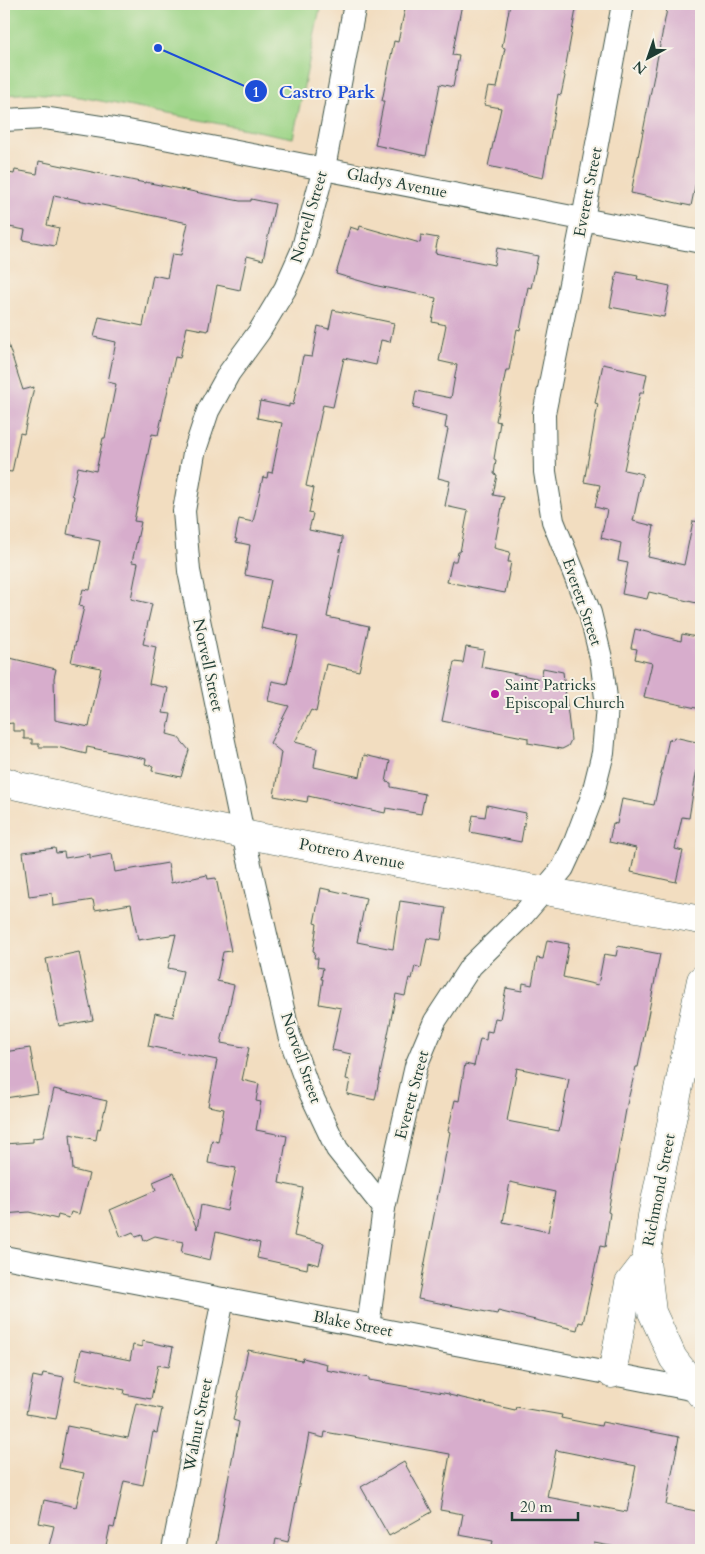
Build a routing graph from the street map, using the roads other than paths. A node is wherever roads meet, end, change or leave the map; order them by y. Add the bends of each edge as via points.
1 (355, 4) edge
2 (623, 4) edge
3 (4, 120) edge
4 (324, 168) junction
5 (583, 219) junction
6 (701, 242) edge
7 (4, 781) edge
8 (243, 834) junction
9 (543, 891) junction
10 (701, 920) edge
11 (701, 980) edge
12 (384, 1208) junction
13 (4, 1257) edge
14 (646, 1261) junction
15 (223, 1300) junction
16 (368, 1327) junction
17 (612, 1374) junction
18 (700, 1392) edge
19 (173, 1550) edge

1 - 4 street, Norvell Street
2 - 5 street, Everett Street
3 - 4 street, Gladys Avenue via 50,119
4 - 5 street, Gladys Avenue
4 - 8 street, Norvell Street via 302,251 285,289 229,373 208,411 194,453 184,511 189,571
5 - 6 street, Gladys Avenue
5 - 9 street, Everett Street via 544,414 545,472 553,522 590,614 608,706 603,753 592,797 563,868
7 - 8 street, Potrero Avenue
8 - 9 street, Potrero Avenue
8 - 12 street, Norvell Street via 289,1035 309,1090 337,1149
9 - 10 street, Potrero Avenue
9 - 12 street, Everett Street via 471,966 435,1021 416,1066
11 - 14 street, Richmond Street via 652,1216
12 - 16 street
13 - 15 street, Blake Street
14 - 17 street via 629,1283
14 - 18 street, Richmond Street via 652,1312 673,1358
15 - 16 street, Blake Street
15 - 19 street, Walnut Street
16 - 17 street, Blake Street
17 - 18 street, Blake Street

